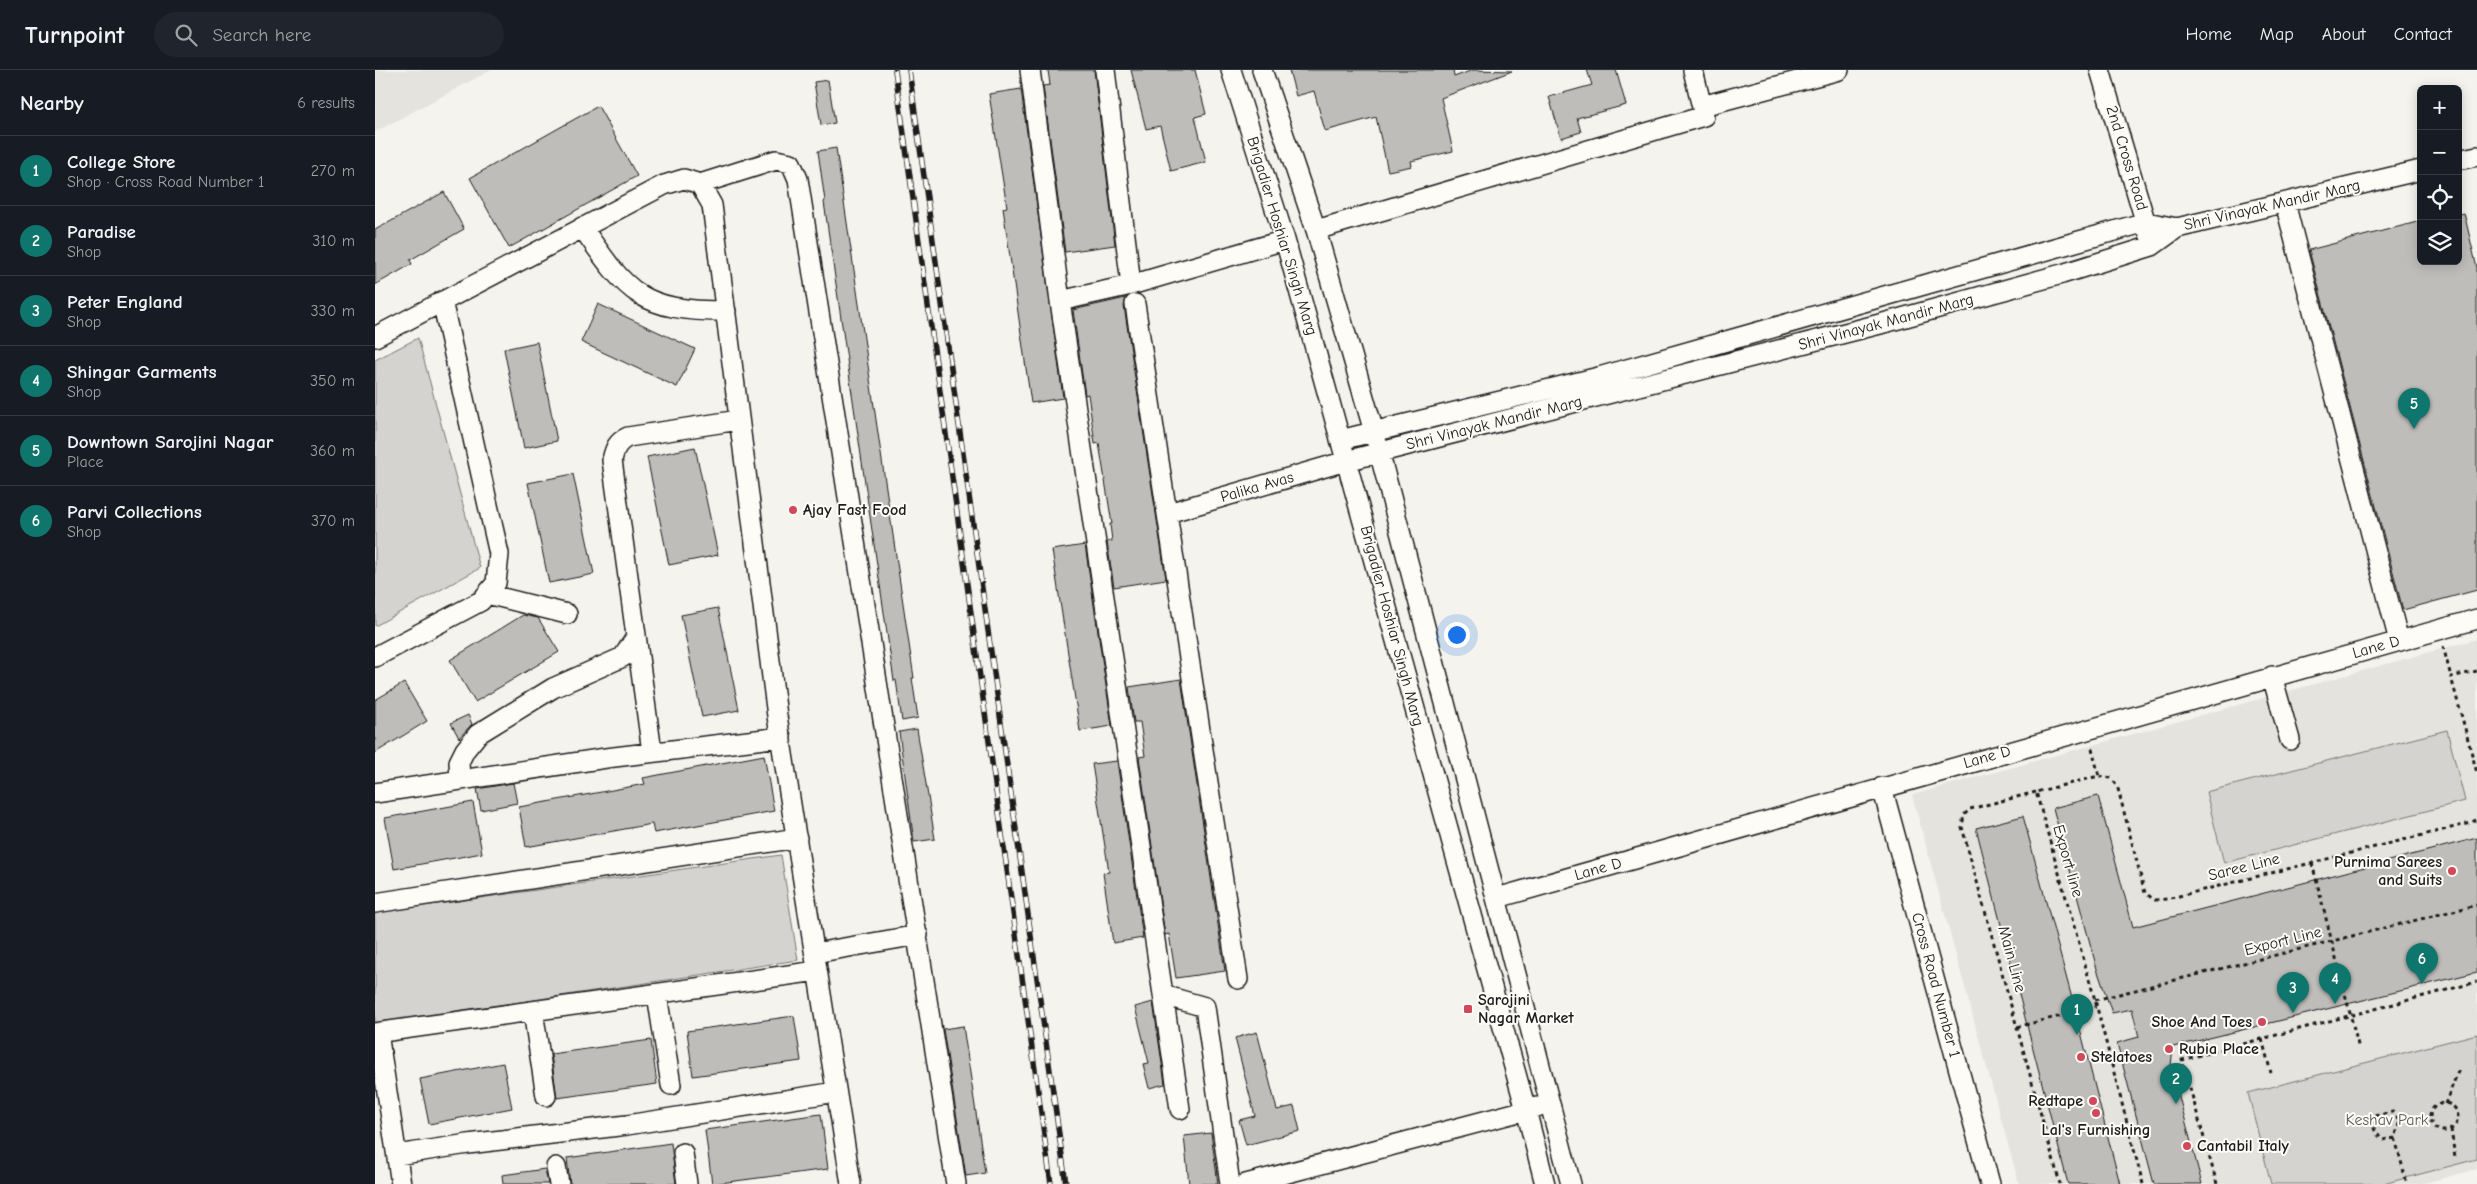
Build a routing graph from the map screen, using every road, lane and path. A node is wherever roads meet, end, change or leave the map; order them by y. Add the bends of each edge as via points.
1 (1030, 70) edge
2 (1105, 70) edge
3 (1231, 70) edge
4 (1262, 70) edge
5 (1693, 70) edge
6 (1839, 70) edge
7 (2100, 70) edge
8 (1702, 106) junction
9 (2477, 156) edge
10 (2462, 159) edge
11 (2417, 171) edge
12 (700, 184) junction
13 (2285, 203) junction
14 (2146, 222) junction
15 (582, 227) junction
16 (2177, 228) junction
17 (1316, 230) junction
18 (1285, 240) junction
19 (2152, 246) junction
20 (1131, 285) junction
21 (442, 301) junction
22 (1059, 301) junction
23 (1135, 304) dead end
24 (725, 311) junction
25 (375, 338) edge
26 (739, 420) junction
27 (1374, 432) junction
28 (1340, 440) junction
29 (1379, 452) junction
30 (1346, 461) junction
31 (1168, 513) junction
32 (487, 594) junction
33 (567, 614) dead end
34 (2477, 619) edge
35 (2438, 629) junction
36 (637, 637) junction
37 (2399, 641) junction
38 (375, 657) edge
39 (2477, 671) edge
40 (2272, 676) junction
41 (2451, 677) junction
42 (2087, 728) junction
43 (781, 737) junction
44 (2290, 740) dead end
45 (653, 752) junction
46 (2477, 773) edge
47 (2099, 776) junction
48 (460, 778) junction
49 (1882, 787) junction
50 (2036, 792) junction
51 (375, 793) edge
52 (2477, 818) edge
53 (797, 838) junction
54 (2312, 863) junction
55 (1497, 898) junction
56 (375, 903) edge
57 (2477, 906) edge
58 (918, 935) junction
59 (2333, 941) junction
60 (815, 953) junction
61 (817, 972) junction
62 (1238, 979) dead end
63 (2477, 982) edge
64 (657, 994) junction
65 (1163, 995) junction
66 (2095, 1000) junction
67 (2096, 1007) junction
68 (533, 1011) junction
69 (2351, 1015) junction
70 (2017, 1028) junction
71 (377, 1033) edge
72 (2262, 1039) junction
73 (2359, 1049) dead end
74 (2459, 1070) dead end
75 (2271, 1073) dead end
76 (671, 1085) dead end
77 (836, 1092) junction
78 (546, 1096) dead end
79 (1551, 1104) junction
80 (2445, 1104) junction
81 (1180, 1109) dead end
82 (1526, 1110) junction
83 (2430, 1118) junction
84 (2400, 1121) junction
85 (2451, 1129) junction
86 (2395, 1138) junction
87 (683, 1154) dead end
88 (397, 1155) junction
89 (2455, 1158) dead end
90 (401, 1184) edge
91 (687, 1184) edge
92 (851, 1184) edge
93 (956, 1184) edge
94 (1230, 1184) edge
95 (1246, 1184) edge
96 (1545, 1184) edge
97 (1571, 1184) edge
98 (1990, 1184) edge
99 (2060, 1184) edge
100 (2143, 1184) edge
101 (2217, 1184) edge
102 (2407, 1184) edge

1 - 22 street
2 - 20 street
3 - 18 street, Brigadier Hoshiar Singh Marg
4 - 17 street
5 - 8 street
6 - 8 street
7 - 14 street, 2nd Cross Road
8 - 17 street via 1704,116
9 - 10 street
11 - 13 street, Shri Vinayak Mandir Marg
12 - 15 street via 684,180 663,184
12 - 24 street via 712,204
12 - 58 street via 776,160 791,163 798,179
13 - 16 street, Shri Vinayak Mandir Marg
13 - 37 street
14 - 16 street
14 - 19 street, 2nd Cross Road
14 - 27 street via 1599,377
15 - 21 street
15 - 24 street via 613,272 636,294 667,307
16 - 19 street, Shri Vinayak Mandir Marg
17 - 27 street
18 - 20 street
18 - 28 street, Brigadier Hoshiar Singh Marg
19 - 29 street, Shri Vinayak Mandir Marg via 1880,324
20 - 22 street
21 - 25 street
21 - 32 street via 499,554 496,583
22 - 65 street
23 - 31 street
24 - 26 street
26 - 36 street via 628,437 615,449 613,460
26 - 43 street
27 - 28 street
27 - 29 street
28 - 30 street, Brigadier Hoshiar Singh Marg
29 - 30 street, Shri Vinayak Mandir Marg
29 - 55 street
30 - 31 street, Palika Avas
30 - 82 street, Brigadier Hoshiar Singh Marg
31 - 62 street
32 - 33 street
32 - 38 street via 481,601
34 - 35 street, Lane D
35 - 37 street, Lane D
35 - 41 path
36 - 45 street
36 - 48 street via 623,657 553,688 478,734 459,762
37 - 40 street, Lane D
39 - 41 path
40 - 42 street, Lane D
40 - 44 street
41 - 46 path
42 - 47 path
42 - 49 street, Lane D
43 - 45 street
43 - 53 street
45 - 48 street
47 - 50 path
47 - 54 path, Saree Line via 2111,778 2117,785 2145,893 2155,900
48 - 51 street
49 - 55 street, Lane D
49 - 98 street, Cross Road Number 1
50 - 66 path, Export line
50 - 70 path, Main Line via 1971,809 1964,815 1962,827
52 - 54 path, Saree Line via 2471,823
53 - 56 street
53 - 60 street
54 - 59 path
55 - 79 street
57 - 59 path, Export Line
58 - 60 street
58 - 93 street
59 - 66 path, Export Line
59 - 69 path
60 - 61 street
61 - 64 street
61 - 77 street
63 - 69 path
64 - 68 street
64 - 76 street
65 - 81 street
65 - 94 street via 1205,1007
66 - 67 path, Export line
67 - 70 path
67 - 100 path, Export line
68 - 71 street
68 - 78 street
69 - 72 path
69 - 73 path
70 - 99 path, Main Line
71 - 88 street
72 - 75 path
72 - 101 path via 2183,1060
74 - 80 path
77 - 88 street
77 - 92 street
79 - 82 street
79 - 97 street
80 - 83 path via 2435,1106
80 - 85 path via 2452,1106 2457,1113 2457,1122
82 - 95 street
82 - 96 street, Brigadier Hoshiar Singh Marg
83 - 84 path
83 - 85 path via 2437,1130
84 - 86 path
84 - 86 path via 2393,1112 2374,1116 2376,1134 2383,1140
85 - 89 path
86 - 102 path
87 - 91 street
88 - 90 street

